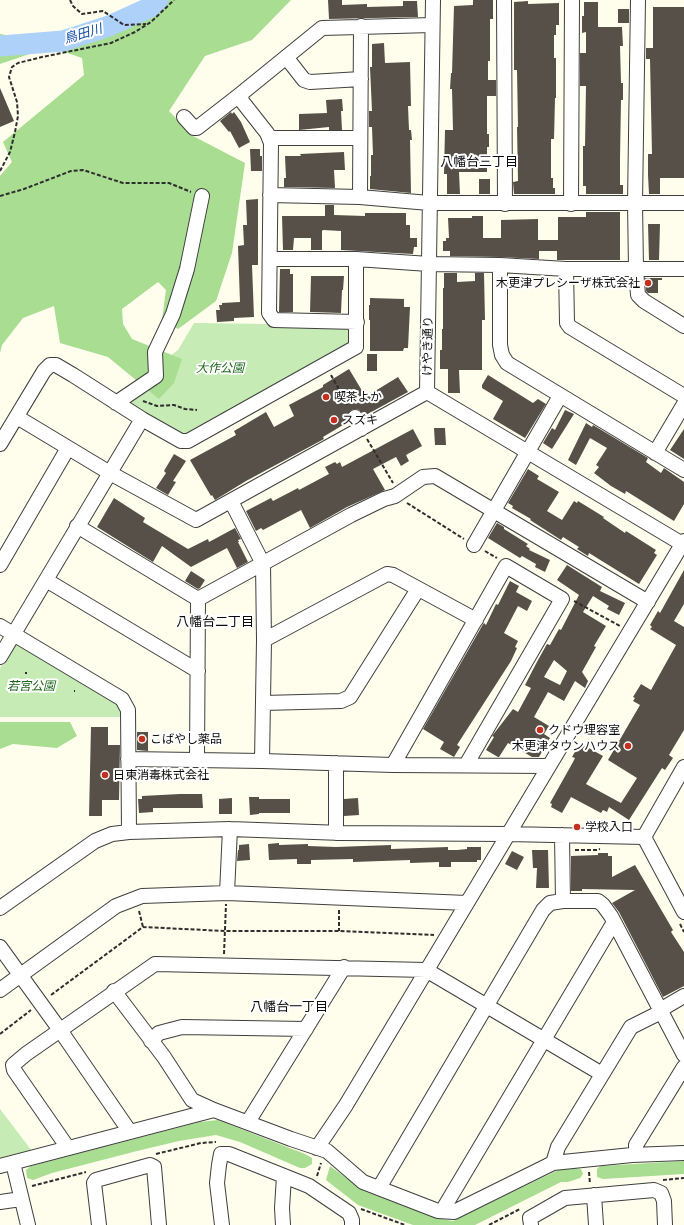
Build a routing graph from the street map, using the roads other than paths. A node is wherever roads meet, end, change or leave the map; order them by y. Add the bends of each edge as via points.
1 (433, 0) edge
2 (504, 0) edge
3 (572, 0) edge
4 (638, 0) edge
5 (432, 25) junction
6 (361, 26) junction
7 (286, 57) junction
8 (361, 79) junction
9 (242, 93) junction
10 (184, 117) dead end
11 (269, 138) junction
12 (360, 138) junction
13 (270, 195) junction
14 (202, 196) road end
15 (360, 197) junction
16 (429, 203) junction
17 (635, 203) junction
18 (684, 203) edge
19 (505, 204) junction
20 (571, 204) junction
21 (270, 259) junction
22 (356, 259) junction
23 (429, 264) junction
24 (500, 265) junction
25 (566, 268) junction
26 (636, 269) junction
27 (684, 269) edge
28 (357, 322) junction
29 (684, 326) edge
30 (427, 392) junction
31 (560, 396) junction
32 (684, 396) edge
33 (116, 403) junction
34 (684, 404) edge
35 (17, 416) junction
36 (142, 419) junction
37 (0, 444) edge
38 (68, 448) junction
39 (529, 452) junction
40 (655, 453) junction
41 (684, 470) edge
42 (110, 473) junction
43 (231, 501) junction
44 (495, 510) junction
45 (77, 526) junction
46 (684, 543) edge
47 (474, 545) dead end
48 (2, 557) edge
49 (263, 564) junction
50 (46, 580) junction
51 (418, 588) junction
52 (198, 599) junction
53 (648, 602) junction
54 (476, 620) junction
55 (0, 626) edge
56 (14, 634) junction
57 (264, 640) junction
58 (0, 657) edge
59 (198, 671) junction
60 (263, 703) junction
61 (128, 759) junction
62 (197, 760) junction
63 (262, 761) junction
64 (336, 763) junction
65 (393, 765) junction
66 (466, 765) junction
67 (549, 766) junction
68 (684, 767) edge
69 (230, 829) junction
70 (129, 832) junction
71 (336, 833) junction
72 (508, 834) junction
73 (562, 835) junction
74 (644, 837) junction
75 (227, 893) junction
76 (563, 901) junction
77 (466, 903) junction
78 (0, 908) edge
79 (684, 912) edge
80 (614, 922) junction
81 (0, 947) edge
82 (344, 967) junction
83 (426, 970) junction
84 (20, 975) junction
85 (0, 990) edge
86 (114, 991) junction
87 (684, 996) edge
88 (487, 1006) junction
89 (660, 1011) junction
90 (306, 1029) junction
91 (60, 1030) junction
92 (151, 1040) junction
93 (544, 1040) junction
94 (684, 1055) edge
95 (684, 1068) edge
96 (602, 1074) junction
97 (214, 1110) junction
98 (248, 1122) junction
99 (130, 1132) junction
100 (68, 1148) junction
101 (322, 1149) junction
102 (684, 1153) edge
103 (636, 1155) junction
104 (553, 1163) junction
105 (6, 1165) edge
106 (284, 1176) junction
107 (379, 1188) junction
108 (592, 1196) junction
109 (21, 1199) junction
110 (0, 1202) edge
111 (442, 1211) junction
112 (28, 1225) edge
113 (99, 1225) edge
114 (160, 1225) edge
115 (222, 1225) edge
116 (283, 1225) edge
117 (352, 1225) edge
118 (531, 1225) edge
119 (596, 1225) edge
120 (665, 1225) edge

1 - 5 street, けやき通り
2 - 19 street
3 - 20 street
4 - 17 street
5 - 6 street
5 - 16 street, けやき通り
6 - 7 street via 322,28
6 - 8 street
7 - 8 street via 304,80 310,82
7 - 9 street
8 - 12 street
9 - 10 street via 197,128
9 - 11 street via 241,100
11 - 12 street
11 - 13 street
12 - 15 street
13 - 15 street
13 - 21 street
14 - 33 street via 187,269 173,314 155,352 156,376
15 - 16 street
16 - 19 street
16 - 23 street, けやき通り
17 - 18 street
17 - 20 street
17 - 26 street
19 - 20 street
21 - 22 street
21 - 28 street via 269,313 274,320
22 - 23 street
22 - 28 street
23 - 24 street
23 - 30 street, けやき通り
24 - 25 street
24 - 31 street via 502,355 514,368
25 - 26 street
25 - 32 street via 567,323 570,327
26 - 27 street
26 - 29 street via 638,295
28 - 36 street via 356,347 188,440 181,441
30 - 39 street, けやき通り
30 - 43 street via 358,423
31 - 39 street
31 - 40 street
33 - 35 street via 56,365 50,365
33 - 36 street
34 - 40 street
35 - 37 street
35 - 38 street
36 - 42 street
38 - 42 street
38 - 48 street
39 - 44 street
39 - 46 street, けやき通り
40 - 41 street
42 - 43 street via 196,520
42 - 45 street
43 - 49 street
44 - 47 street
44 - 49 street via 436,476 423,477 396,490 395,496 384,499
44 - 53 street
45 - 50 street
45 - 52 street
46 - 53 street
49 - 52 street
49 - 57 street
50 - 56 street
50 - 59 street
51 - 54 street
51 - 57 street via 387,574
51 - 60 street via 350,697 341,702
52 - 59 street
53 - 67 street
54 - 65 street
54 - 66 street via 506,566 562,599
55 - 56 street
56 - 58 street
56 - 61 street via 122,698 128,710
57 - 60 street
59 - 62 street
60 - 63 street
61 - 62 street
61 - 70 street
62 - 63 street
63 - 64 street
64 - 65 street
64 - 71 street
65 - 66 street
66 - 67 street
67 - 72 street
68 - 74 street
69 - 70 street
69 - 71 street
69 - 75 street
70 - 78 street via 112,834 95,841
71 - 72 street
72 - 73 street
72 - 77 street
73 - 74 street
73 - 76 street
74 - 79 street
75 - 77 street
75 - 84 street via 134,898 116,906
76 - 80 street via 598,901
76 - 88 street via 550,903 543,910
77 - 83 street
80 - 89 street
80 - 93 street
81 - 84 street
82 - 83 street
82 - 86 street via 155,964
82 - 90 street
83 - 88 street
83 - 101 street
84 - 85 street
84 - 91 street
86 - 91 street
86 - 92 street
87 - 89 street
88 - 93 street
88 - 107 street
89 - 94 street
89 - 96 street via 631,1027
90 - 92 street via 182,1027 159,1033
90 - 98 street
91 - 99 street
91 - 100 street via 13,1065
92 - 97 street via 192,1100
93 - 96 street
93 - 111 street
95 - 103 street via 636,1145
96 - 104 street via 558,1147
97 - 98 street
97 - 99 street
98 - 101 street
99 - 100 street
100 - 105 street
101 - 107 street via 363,1182
102 - 103 street
103 - 104 street
104 - 111 street via 454,1212
105 - 109 street
106 - 115 street via 229,1154 221,1154 217,1183
106 - 116 street
106 - 117 street via 309,1186 349,1213
107 - 111 street
108 - 118 street via 565,1198 530,1218
108 - 119 street
108 - 120 street via 654,1190 661,1193 664,1202
109 - 110 street
109 - 112 street
113 - 114 street via 94,1183 96,1180 150,1165 154,1167

